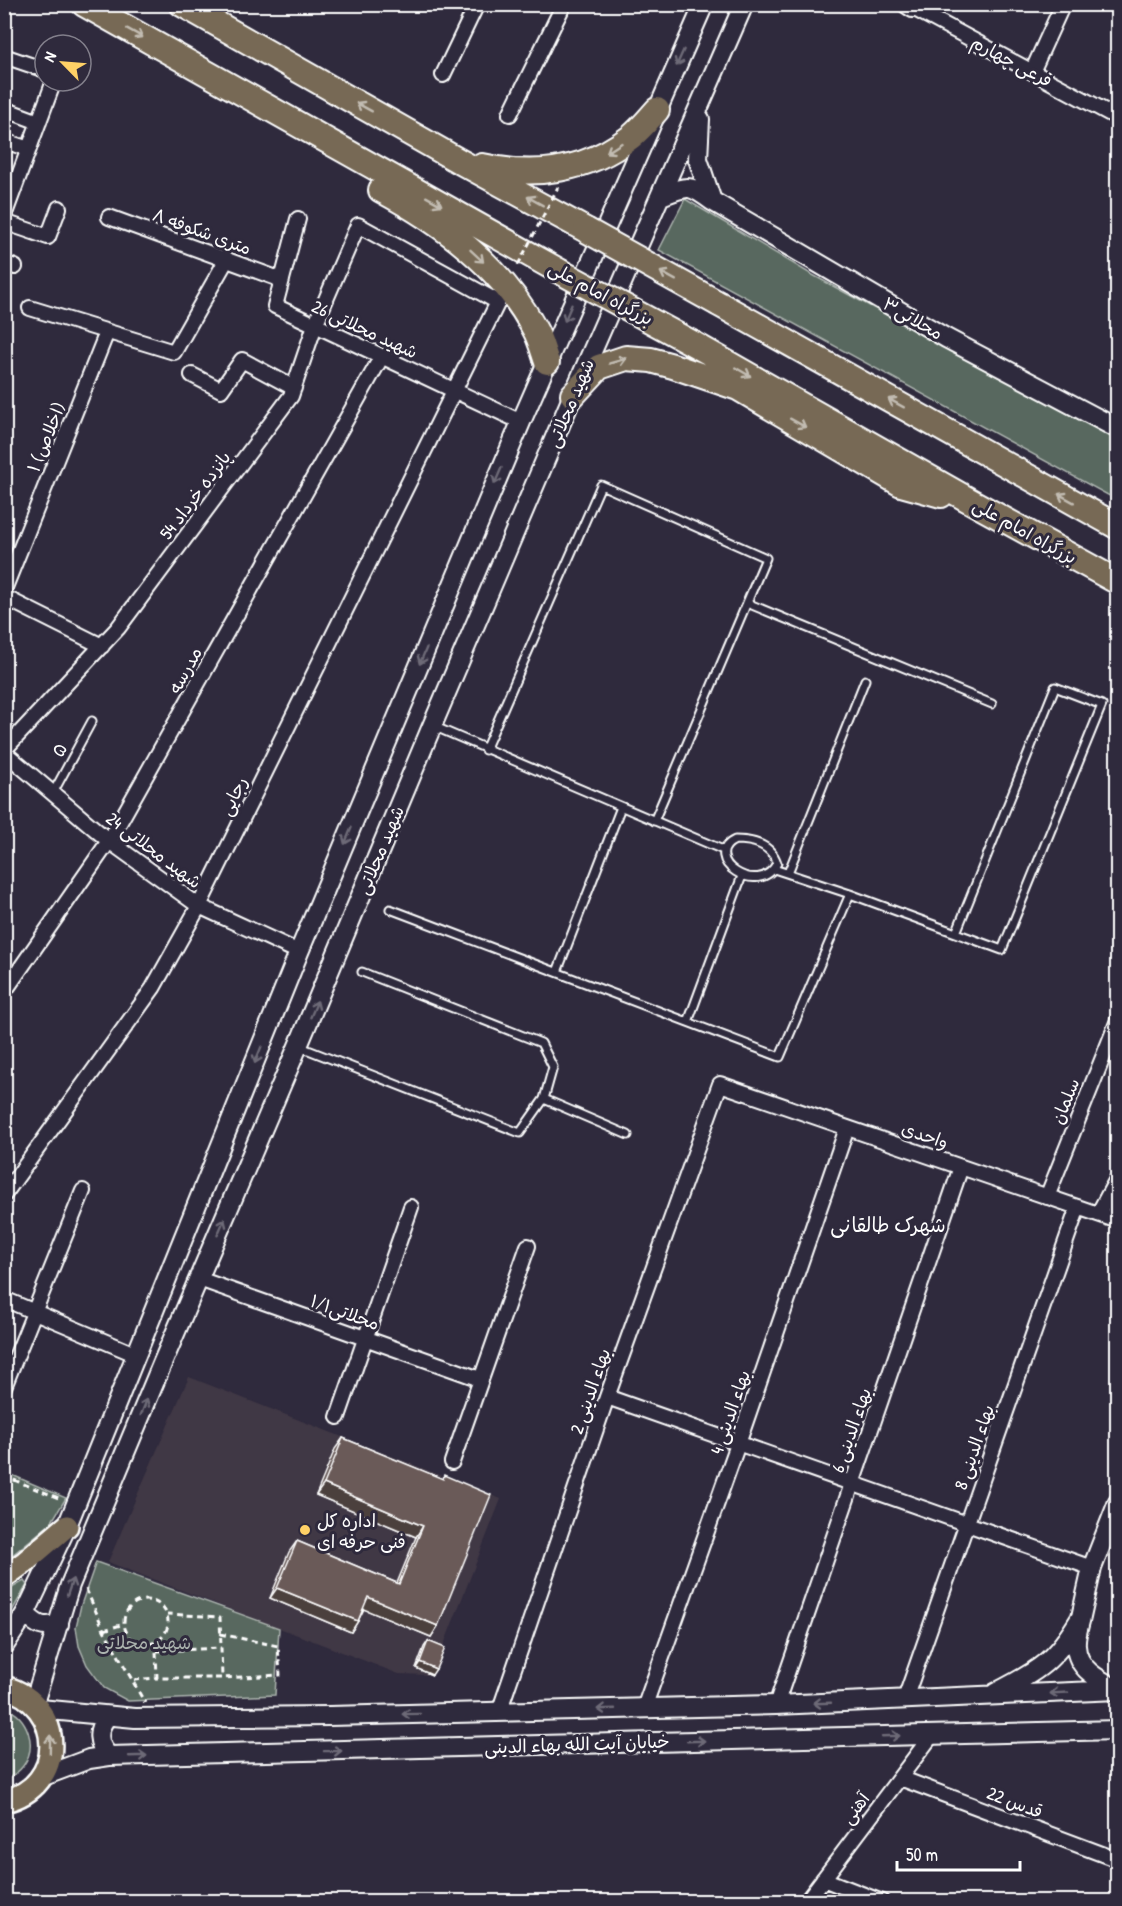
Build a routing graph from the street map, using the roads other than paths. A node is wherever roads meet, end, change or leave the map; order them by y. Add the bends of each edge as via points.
1 (84, 4) edge
2 (182, 4) edge
3 (477, 4) edge
4 (564, 4) edge
5 (704, 4) edge
6 (744, 4) edge
7 (1063, 4) edge
8 (912, 6) edge
9 (4, 56) edge
10 (33, 66) edge
11 (1032, 72) junction
12 (443, 75) dead end
13 (222, 82) junction
14 (50, 93) edge
15 (700, 106) junction
16 (4, 109) edge
17 (657, 110) junction
18 (510, 114) dead end
19 (1118, 118) edge
20 (39, 122) junction
21 (4, 141) edge
22 (29, 149) junction
23 (459, 161) junction
24 (662, 196) junction
25 (712, 201) junction
26 (59, 208) dead end
27 (4, 216) edge
28 (109, 217) dead end
29 (298, 219) dead end
30 (4, 222) edge
31 (358, 225) joint
32 (227, 259) junction
33 (282, 280) junction
34 (30, 308) dead end
35 (315, 325) junction
36 (107, 332) junction
37 (382, 356) junction
38 (547, 362) junction
39 (192, 375) dead end
40 (294, 388) junction
41 (454, 391) junction
42 (573, 395) junction
43 (521, 422) junction
44 (1118, 429) edge
45 (974, 503) junction
46 (1118, 527) edge
47 (1118, 582) edge
48 (4, 590) edge
49 (4, 597) edge
50 (747, 603) junction
51 (102, 646) junction
52 (865, 680) dead end
53 (992, 704) dead end
54 (92, 721) dead end
55 (432, 726) junction
56 (4, 729) edge
57 (17, 736) junction
58 (485, 750) junction
59 (4, 751) edge
60 (53, 793) junction
61 (621, 807) junction
62 (654, 821) junction
63 (110, 841) junction
64 (723, 850) junction
65 (774, 868) junction
66 (788, 873) junction
67 (742, 876) junction
68 (850, 894) junction
69 (199, 906) junction
70 (390, 909) dead end
71 (956, 933) junction
72 (299, 952) junction
73 (362, 972) dead end
74 (556, 972) junction
75 (4, 992) edge
76 (1118, 1020) edge
77 (688, 1022) junction
78 (298, 1046) junction
79 (720, 1084) joint
80 (544, 1099) junction
81 (847, 1128) junction
82 (628, 1135) dead end
83 (961, 1167) junction
84 (1118, 1177) edge
85 (83, 1191) dead end
86 (4, 1195) edge
87 (1047, 1197) junction
88 (411, 1207) dead end
89 (1078, 1207) junction
90 (1098, 1214) junction
91 (1118, 1221) edge
92 (528, 1246) dead end
93 (199, 1279) junction
94 (4, 1299) edge
95 (35, 1311) junction
96 (365, 1339) junction
97 (137, 1354) junction
98 (480, 1379) junction
99 (4, 1387) edge
100 (607, 1397) junction
101 (338, 1417) dead end
102 (738, 1444) junction
103 (452, 1462) dead end
104 (852, 1484) junction
105 (1116, 1510) edge
106 (966, 1524) junction
107 (67, 1526) junction
108 (1092, 1568) junction
109 (4, 1577) edge
110 (25, 1614) junction
111 (1081, 1617) junction
112 (59, 1624) junction
113 (4, 1646) edge
114 (4, 1686) edge
115 (1118, 1690) edge
116 (989, 1696) junction
117 (904, 1700) junction
118 (776, 1705) junction
119 (37, 1706) junction
120 (644, 1708) junction
121 (499, 1712) junction
122 (107, 1717) junction
123 (1118, 1730) edge
124 (932, 1735) junction
125 (109, 1756) junction
126 (41, 1777) junction
127 (900, 1778) junction
128 (7, 1802) edge
129 (1118, 1860) edge
130 (823, 1879) junction
131 (806, 1902) edge
132 (882, 1902) edge

1 -> 13 highway, بزرگراه امام علی
23 -> 2 highway
3 - 12 street
4 - 18 street
5 -> 17 main road, شهید محلاتی
6 - 15 main road, شهید محلاتی
7 - 11 street
8 - 11 street, فرعی چهارم
9 - 10 street
11 - 19 street, فرعی چهارم
13 -> 38 highway via 269,127 398,199 466,245 490,268 527,316
13 -> 45 highway, بزرگراه امام علی, bridge
14 - 20 street
15 - 24 main road, شهید محلاتی
15 - 25 main road via 698,159
16 - 20 street
17 -> 23 highway via 632,136 602,156 568,168 532,173
17 -> 38 main road, شهید محلاتی
20 - 22 street
21 - 22 street
22 - 27 street
46 -> 23 highway, bridge
24 - 25 main road, محلاتی۳ via 684,187 695,188
24 - 42 main road, شهید محلاتی
25 - 44 main road, محلاتی۳ via 946,338
26 - 30 street via 48,237
28 - 32 street, ۸ متری شکوفه
29 - 33 street, شهید محلاتی 26
31 - 35 street, پانزده خرداد 54
31 - 41 street, رجایی via 498,302
32 - 33 street, ۸ متری شکوفه
32 - 36 street via 174,352
33 - 35 street, شهید محلاتی 26 via 275,306
34 - 36 street
35 - 37 street, شهید محلاتی 26
35 - 40 street, پانزده خرداد 54
36 - 48 street, ۱ (اخلاص)
37 - 41 street, شهید محلاتی 26
37 - 63 street, مدرسه
38 - 43 main road, شهید محلاتی
39 - 40 street via 221,390 242,360
40 - 51 street, پانزده خرداد 54
41 - 43 street, شهید محلاتی 26
41 - 69 street, رجایی
42 -> 45 highway via 599,367 626,358 651,360 738,388 901,484
42 - 55 main road, شهید محلاتی
43 -> 72 main road, شهید محلاتی
45 - 47 highway, بزرگراه امام علی
49 - 51 street
50 - 53 lane
50 - 58 lane via 766,558 601,485
50 - 62 lane
51 - 57 street, پانزده خرداد 54
52 - 66 lane
54 - 60 lane, ۵
55 - 58 lane
78 -> 55 main road, شهید محلاتی
56 - 57 street
57 - 59 street, پانزده خرداد 54
58 - 61 lane
59 - 60 street, شهید محلاتی 24
60 - 63 street, شهید محلاتی 24
61 - 62 lane
61 - 74 lane
62 - 64 lane
63 - 69 street, شهید محلاتی 24
63 - 75 street, مدرسه
64 - 65 lane via 735,840 760,844 774,854
64 - 67 lane via 723,859
65 - 66 lane
65 - 67 lane via 763,877
66 - 68 lane
67 - 77 lane
68 - 71 lane
68 - 77 lane via 780,1057
69 - 72 street, شهید محلاتی 24
69 - 86 street, رجایی via 153,988
70 - 74 lane
71 - 71 lane via 1055,687 1102,705 1002,950
72 -> 97 main road, شهید محلاتی
73 - 80 lane via 541,1043 553,1067
74 - 77 lane
76 - 87 street, سلمان
78 - 80 lane via 520,1133
93 -> 78 main road, شهید محلاتی
79 - 81 street, واحدی
79 - 100 street, بهاء الدینی 2
80 - 82 lane
81 - 83 street, واحدی
81 - 102 street, بهاء الدینی 4
83 - 87 street, واحدی
83 - 104 street, بهاء الدینی 6
84 - 90 street
85 - 95 street
87 - 89 street, واحدی
88 - 96 street
89 - 90 street, واحدی
89 - 106 street, بهاء الدینی 8
90 - 91 street, واحدی
92 - 98 street
93 - 96 street, محلاتی۱/۱
112 -> 93 main road, شهید محلاتی via 70,1586
94 - 95 street
95 - 97 street
95 - 99 street
96 - 98 street, محلاتی۱/۱
96 - 101 street
97 - 107 main road, شهید محلاتی
98 - 103 street
100 - 102 street
100 - 121 street, بهاء الدینی 2
102 - 104 street
102 - 120 street, بهاء الدینی 4
104 - 106 street
104 - 118 street, بهاء الدینی 6
105 - 108 main road
106 - 108 street
106 - 117 street, بهاء الدینی 8
107 - 109 main road
107 - 110 main road, شهید محلاتی
108 - 111 main road
110 - 112 main road via 42,1627
110 - 113 main road, شهید محلاتی
111 - 115 main road via 1075,1644 1078,1660 1094,1676
111 - 116 main road via 1058,1653 1026,1677
112 - 119 main road, شهید محلاتی
114 - 119 main road via 19,1691
115 -> 116 main road, خیابان آیت الله بهاء الدینی
116 - 117 main road, خیابان آیت الله بهاء الدینی
117 -> 118 main road, خیابان آیت الله بهاء الدینی
118 - 120 main road, خیابان آیت الله بهاء الدینی
119 - 122 main road, خیابان آیت الله بهاء الدینی
126 -> 119 main road via 48,1764 51,1736
120 -> 121 main road, خیابان آیت الله بهاء الدینی
121 -> 122 main road, خیابان آیت الله بهاء الدینی
122 - 125 main road via 101,1723 99,1741
123 - 124 main road, خیابان آیت الله بهاء الدینی
125 -> 124 main road, خیابان آیت الله بهاء الدینی
124 - 127 street, آهنی
125 - 126 main road, خیابان آیت الله بهاء الدینی via 89,1759
126 - 128 main road
127 - 129 street, قدس 22
127 - 130 street, آهنی
130 - 131 street, آهنی
130 - 132 street

